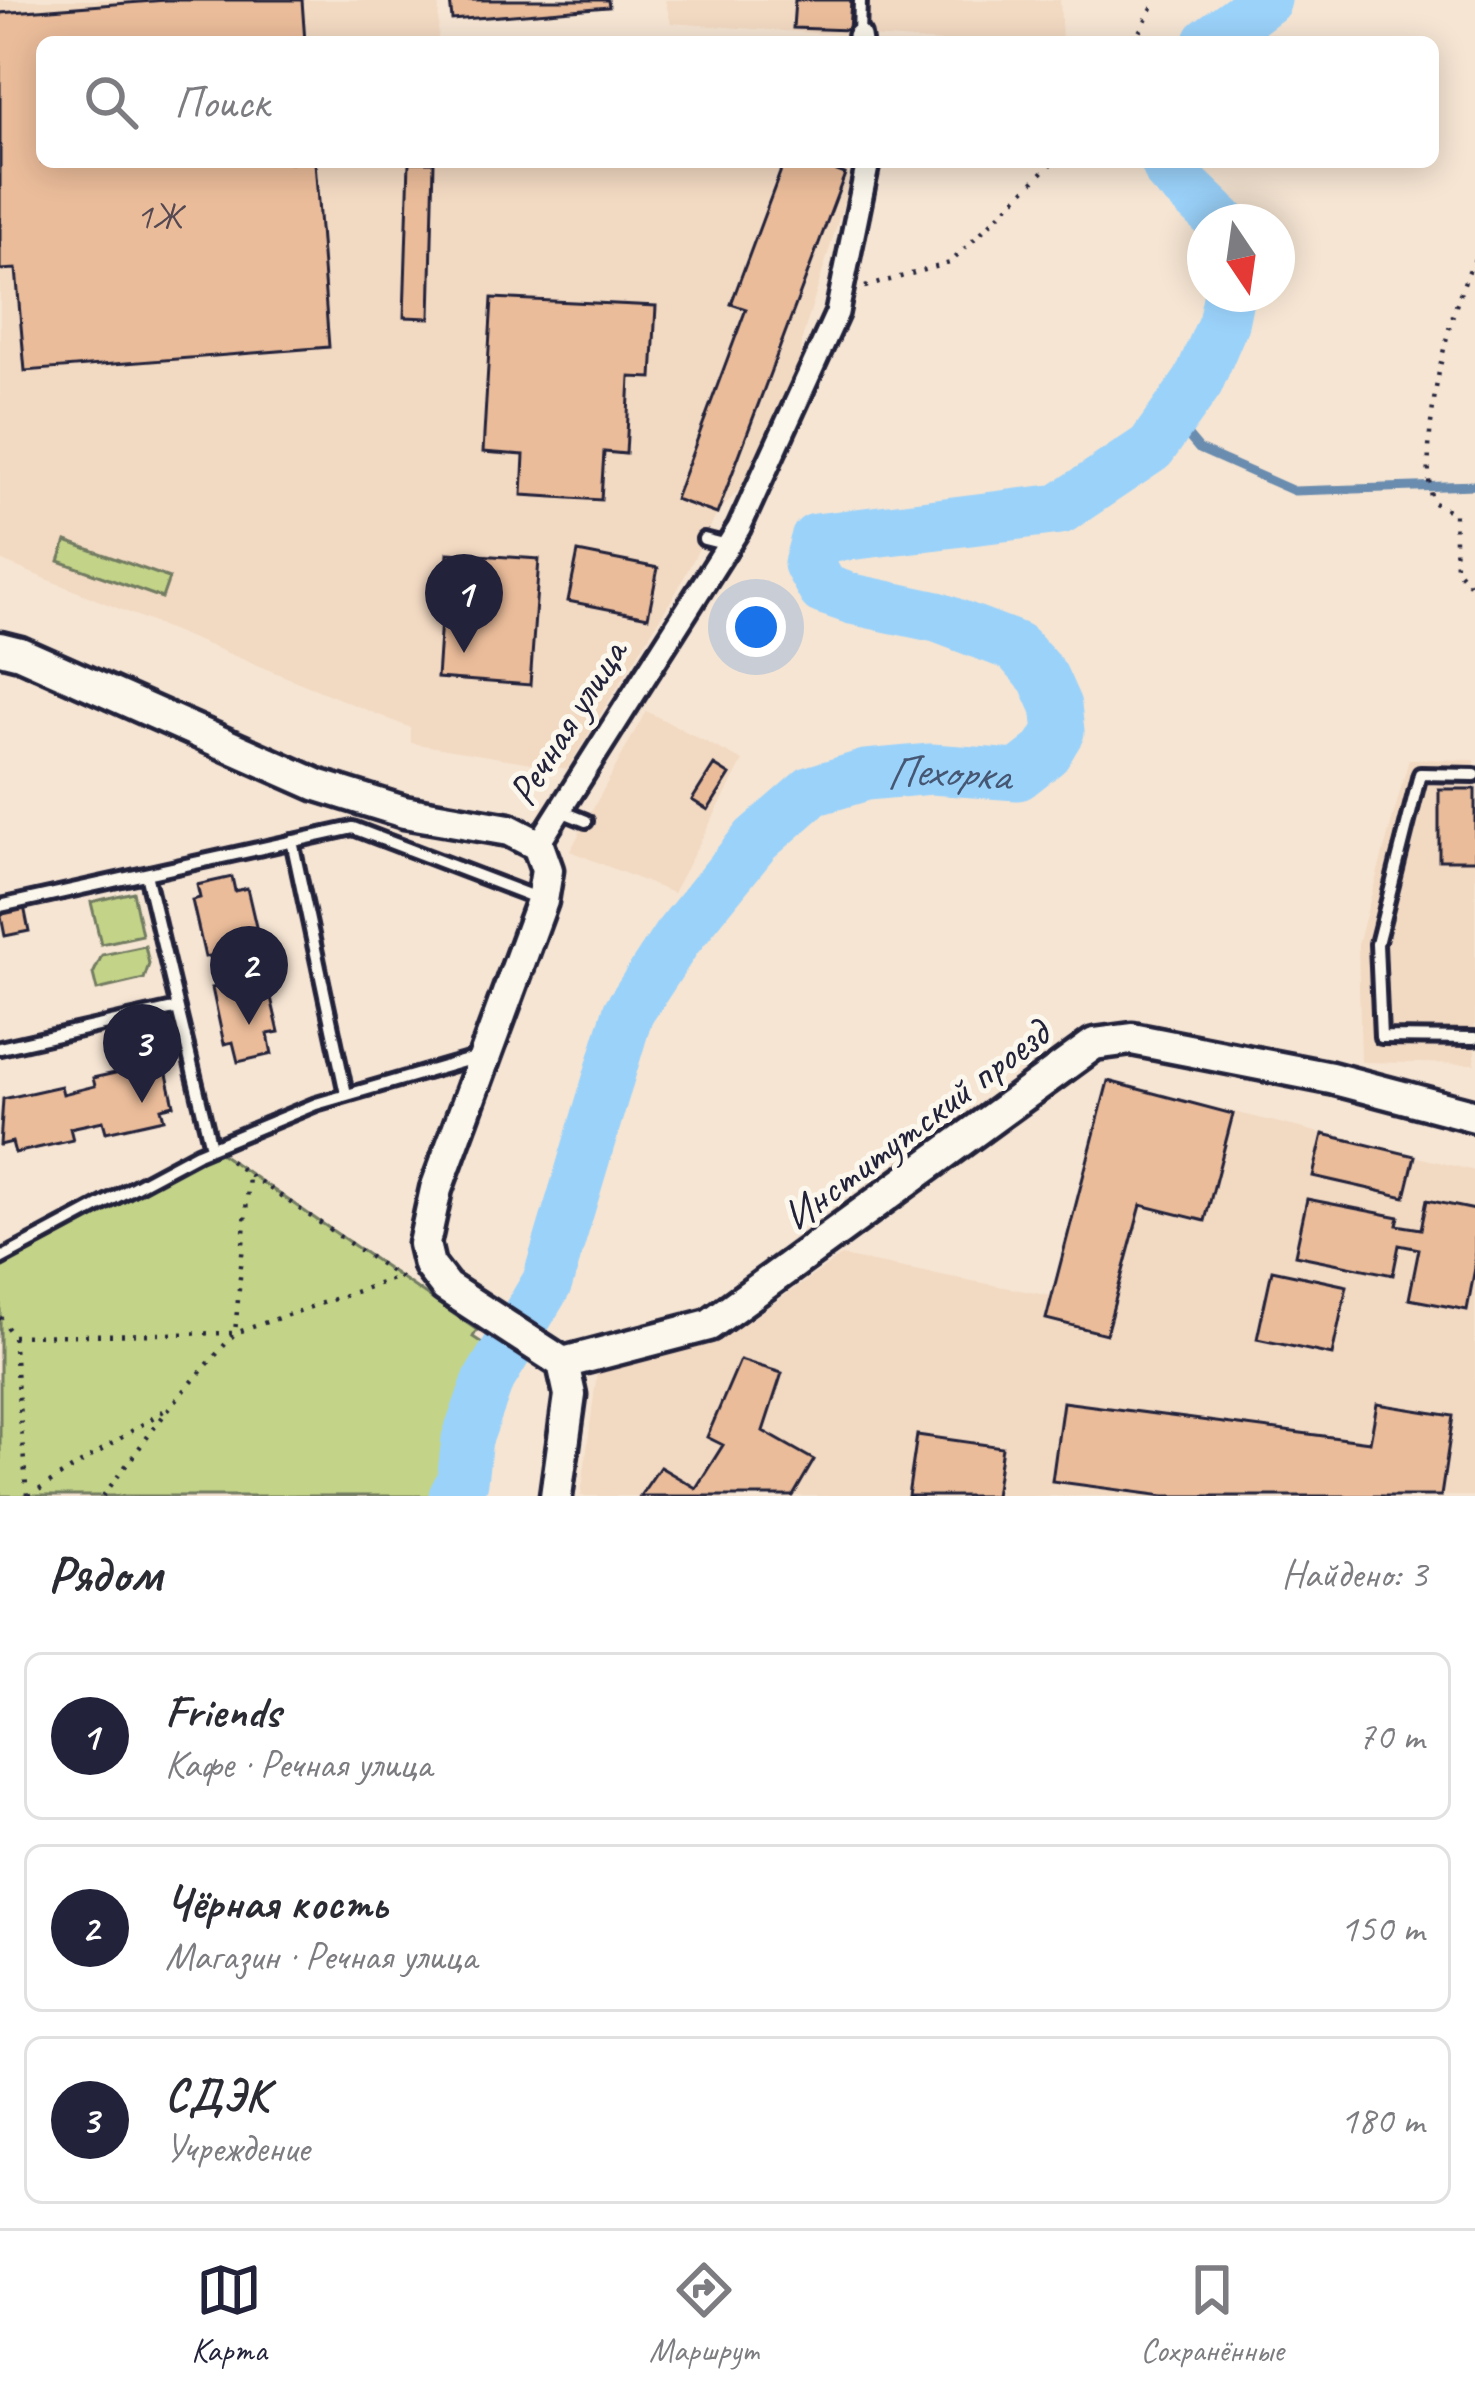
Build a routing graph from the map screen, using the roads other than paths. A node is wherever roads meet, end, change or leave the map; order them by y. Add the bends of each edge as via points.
1 (860, 0) edge
2 (860, 36) edge
3 (867, 168) edge
4 (704, 539) dead end
5 (728, 545) junction
6 (0, 648) edge
7 (1475, 776) edge
8 (560, 811) junction
9 (586, 821) dead end
10 (292, 842) junction
11 (538, 845) junction
12 (146, 874) junction
13 (542, 901) junction
14 (0, 906) edge
15 (178, 1008) junction
16 (1475, 1038) edge
17 (0, 1048) edge
18 (487, 1054) junction
19 (346, 1094) junction
20 (1475, 1116) edge
21 (211, 1147) junction
22 (0, 1259) edge
23 (551, 1357) junction
24 (556, 1496) edge

1 - 2 lane
3 - 5 street, Речная улица via 821,355
4 - 5 lane
5 - 8 street, Речная улица
6 - 11 street via 317,785 404,812 508,830
7 - 16 lane via 1420,775 1378,944 1381,1037
8 - 9 lane
8 - 11 street, Речная улица
10 - 12 lane
10 - 13 lane via 353,828
10 - 19 lane
11 - 13 street, Речная улица via 547,870
12 - 14 lane
12 - 15 lane
13 - 18 street, Речная улица
15 - 17 lane
15 - 21 lane
18 - 19 lane
18 - 23 street, Речная улица via 424,1244 446,1286
19 - 21 lane
20 - 23 street, Институтский проезд via 1132,1040 1094,1044 709,1325
21 - 22 lane
23 - 24 street via 570,1396

